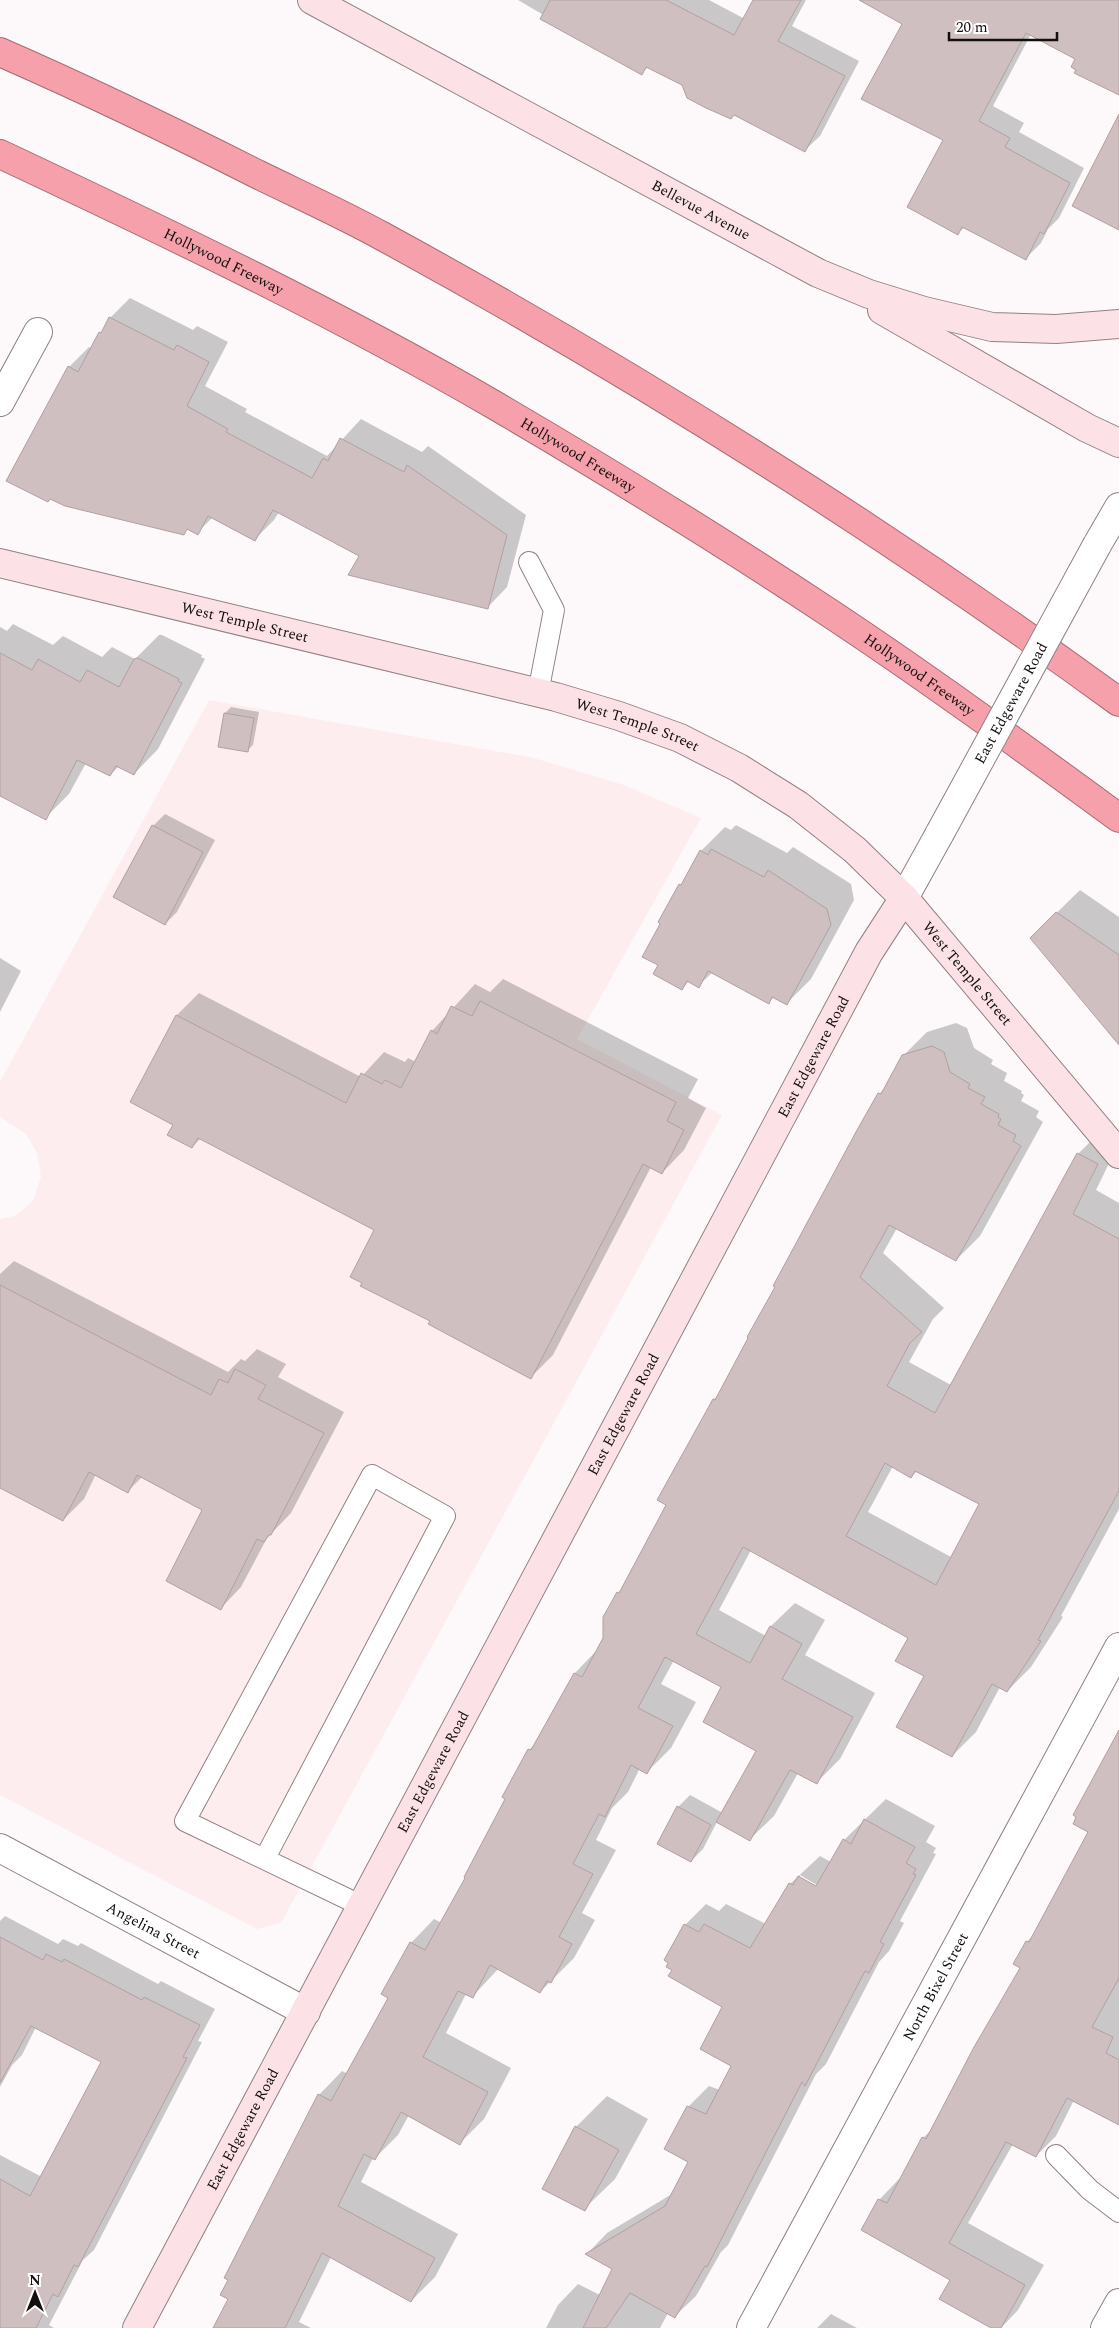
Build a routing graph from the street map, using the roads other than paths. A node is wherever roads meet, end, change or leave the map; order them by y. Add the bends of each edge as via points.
1 (312, 0) edge
2 (0, 52) edge
3 (0, 154) edge
4 (818, 273) junction
5 (1119, 324) edge
6 (38, 332) dead end
7 (0, 402) edge
8 (1119, 444) edge
9 (1119, 507) edge
10 (530, 562) dead end
11 (0, 563) edge
12 (538, 693) junction
13 (1119, 702) edge
14 (1119, 818) edge
15 (904, 898) junction
16 (1119, 1154) edge
17 (1118, 1651) edge
18 (0, 1848) edge
19 (265, 1858) junction
20 (362, 1906) junction
21 (306, 2012) junction
22 (1056, 2155) dead end
23 (1119, 2212) edge
24 (1119, 2303) edge
25 (137, 2328) edge
26 (751, 2328) edge
27 (1105, 2328) edge

1 - 4 street, Bellevue Avenue
2 - 13 highway via 379,234 542,326 711,427 875,531
3 - 14 highway, Hollywood Freeway via 334,317 495,406 662,506 824,609
4 - 5 street, Bellevue Avenue via 869,294 992,327 1056,329
4 - 8 street
6 - 7 street
9 - 15 street, East Edgeware Road, bridge
10 - 12 lane via 554,610
11 - 12 street, West Temple Street
12 - 15 street, West Temple Street via 619,716 680,738 739,768 798,805 855,850
15 - 16 street, West Temple Street
15 - 20 street, East Edgeware Road via 869,952
17 - 26 street, North Bixel Street
18 - 21 street, Angelina Street
19 - 19 lane via 445,1516 372,1475 185,1821
19 - 20 lane
20 - 21 street, East Edgeware Road
21 - 25 street, East Edgeware Road
22 - 23 lane via 1090,2190
24 - 27 street

